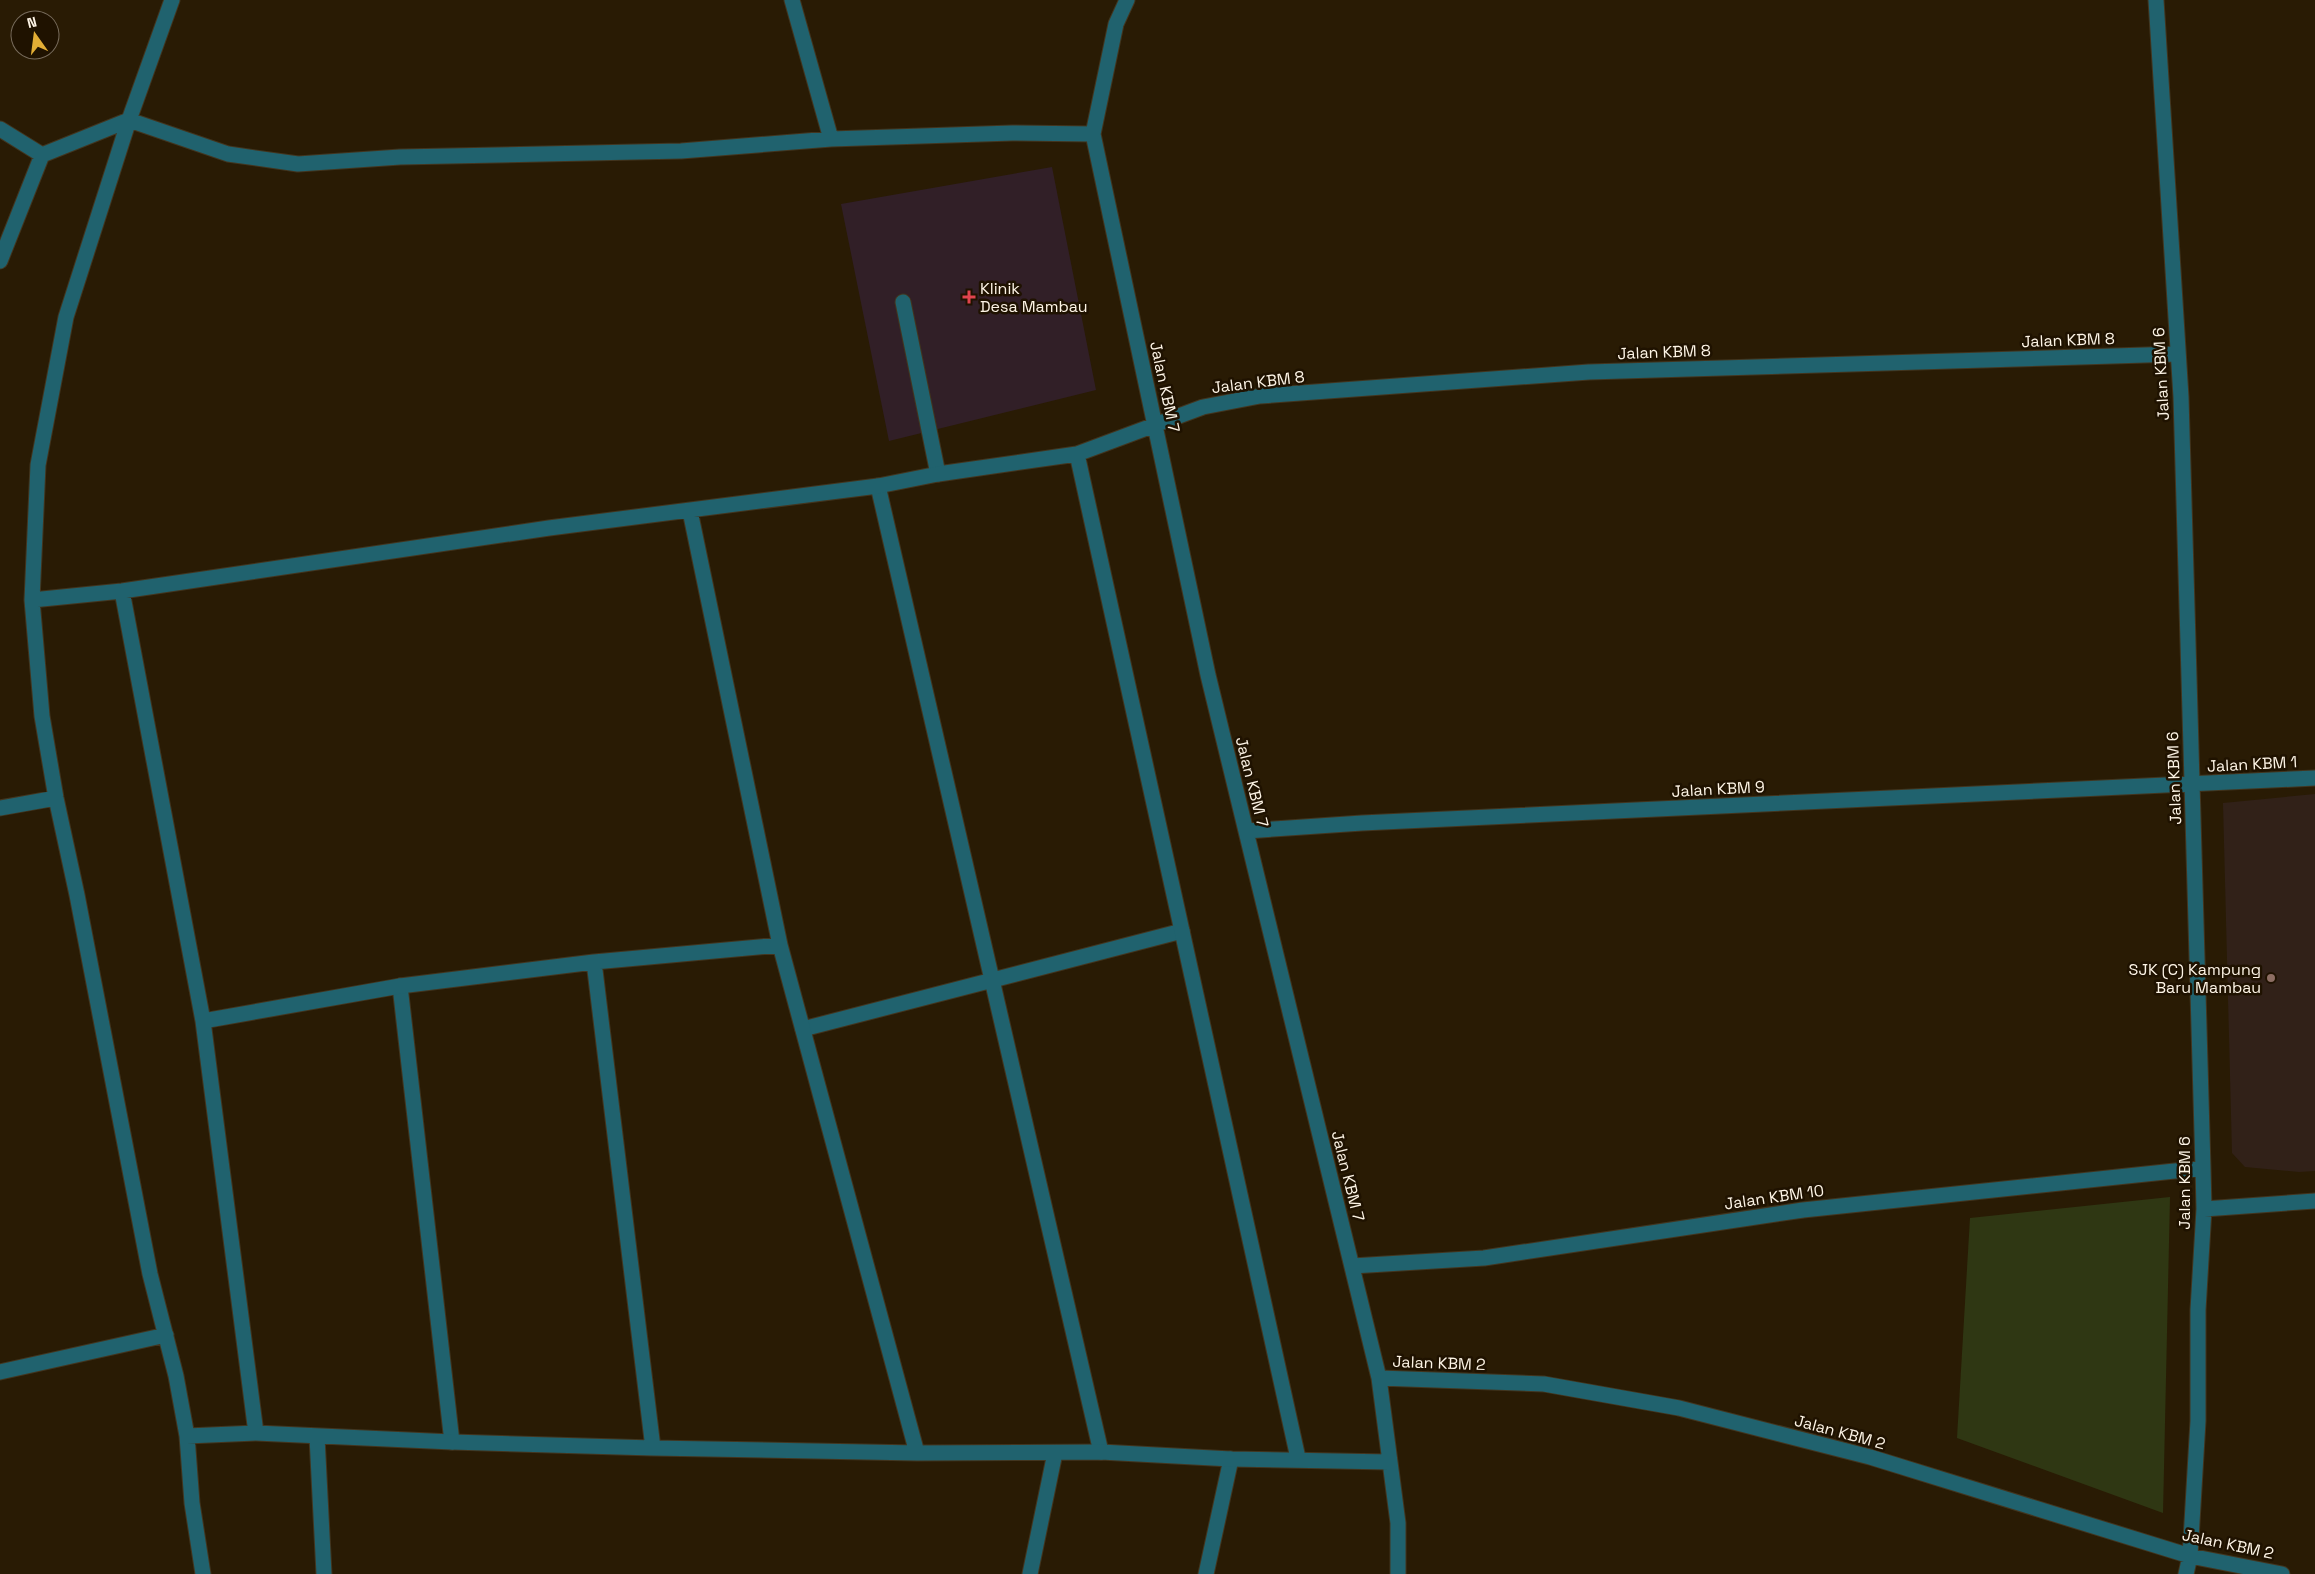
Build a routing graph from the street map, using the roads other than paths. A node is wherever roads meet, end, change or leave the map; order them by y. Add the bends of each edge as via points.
1 (172, 0) edge
2 (792, 0) edge
3 (1127, 0) edge
4 (2156, 0) edge
5 (129, 120) junction
6 (0, 129) edge
7 (1093, 134) junction
8 (830, 139) junction
9 (42, 155) junction
10 (0, 261) edge
11 (903, 302) dead end
12 (2178, 354) junction
13 (1154, 423) junction
14 (1077, 454) junction
15 (938, 474) junction
16 (878, 486) junction
17 (690, 511) junction
18 (122, 591) junction
19 (32, 600) junction
20 (2315, 778) edge
21 (2191, 785) junction
22 (56, 798) junction
23 (0, 808) edge
24 (1246, 831) junction
25 (1182, 932) junction
26 (780, 945) junction
27 (594, 962) junction
28 (992, 980) junction
29 (400, 986) junction
30 (203, 1020) junction
31 (803, 1029) junction
32 (2203, 1168) junction
33 (2315, 1202) edge
34 (2204, 1209) junction
35 (1352, 1266) junction
36 (166, 1335) junction
37 (0, 1372) edge
38 (1379, 1378) junction
39 (256, 1433) junction
40 (187, 1436) junction
41 (317, 1437) junction
42 (452, 1442) junction
43 (653, 1448) junction
44 (1100, 1452) junction
45 (917, 1453) junction
46 (1055, 1453) junction
47 (1298, 1458) junction
48 (1231, 1459) junction
49 (1389, 1462) junction
50 (2190, 1556) junction
51 (203, 1574) edge
52 (324, 1574) edge
53 (1030, 1574) edge
54 (1206, 1574) edge
55 (1398, 1574) edge
56 (2186, 1574) edge
57 (2282, 1574) edge

1 - 5 street
2 - 8 street
3 - 7 street, Jalan KBM 7 via 1116,24
4 - 12 street, Jalan KBM 6
5 - 8 street via 228,154 298,164 400,156 681,151
5 - 9 street
5 - 19 street via 66,317 38,465
6 - 9 street
7 - 8 street via 1012,133
7 - 13 street, Jalan KBM 7
9 - 10 street
11 - 15 street
12 - 13 street, Jalan KBM 8 via 1580,373 1260,396 1203,407
12 - 21 street, Jalan KBM 6
13 - 14 street, Jalan KBM 8
13 - 24 street, Jalan KBM 7 via 1208,675
14 - 15 street, Jalan KBM 8
14 - 25 street
15 - 16 street, Jalan KBM 8
16 - 17 street, Jalan KBM 8
16 - 28 street
17 - 18 street, Jalan KBM 8 via 549,528
17 - 26 street
18 - 19 street, Jalan KBM 8
18 - 30 street
19 - 22 street via 42,716
20 - 21 street, Jalan KBM 1
21 - 24 street, Jalan KBM 9
21 - 32 street, Jalan KBM 6
22 - 23 street
22 - 36 street via 150,1274
24 - 35 street, Jalan KBM 7
25 - 28 street
25 - 47 street
26 - 27 street
26 - 31 street
27 - 29 street
27 - 43 street
28 - 31 street
28 - 44 street
29 - 30 street
29 - 42 street
30 - 39 street
31 - 45 street
32 - 34 street, Jalan KBM 6
32 - 35 street, Jalan KBM 10 via 1803,1210 1484,1258
33 - 34 street
34 - 50 street, Jalan KBM 6 via 2198,1310 2198,1421
35 - 38 street, Jalan KBM 7
36 - 37 street
36 - 40 street
38 - 49 street, Jalan KBM 7
38 - 50 street, Jalan KBM 2 via 1544,1384 1679,1408 1870,1456
39 - 40 street
39 - 41 street
40 - 51 street via 192,1503
41 - 42 street
41 - 52 street
42 - 43 street
43 - 45 street
44 - 46 street
44 - 48 street
45 - 46 street
46 - 53 street
47 - 48 street
47 - 49 street
48 - 54 street
49 - 55 street, Jalan KBM 7 via 1398,1523
50 - 56 street, Jalan KBM 6
50 - 57 street, Jalan KBM 2

